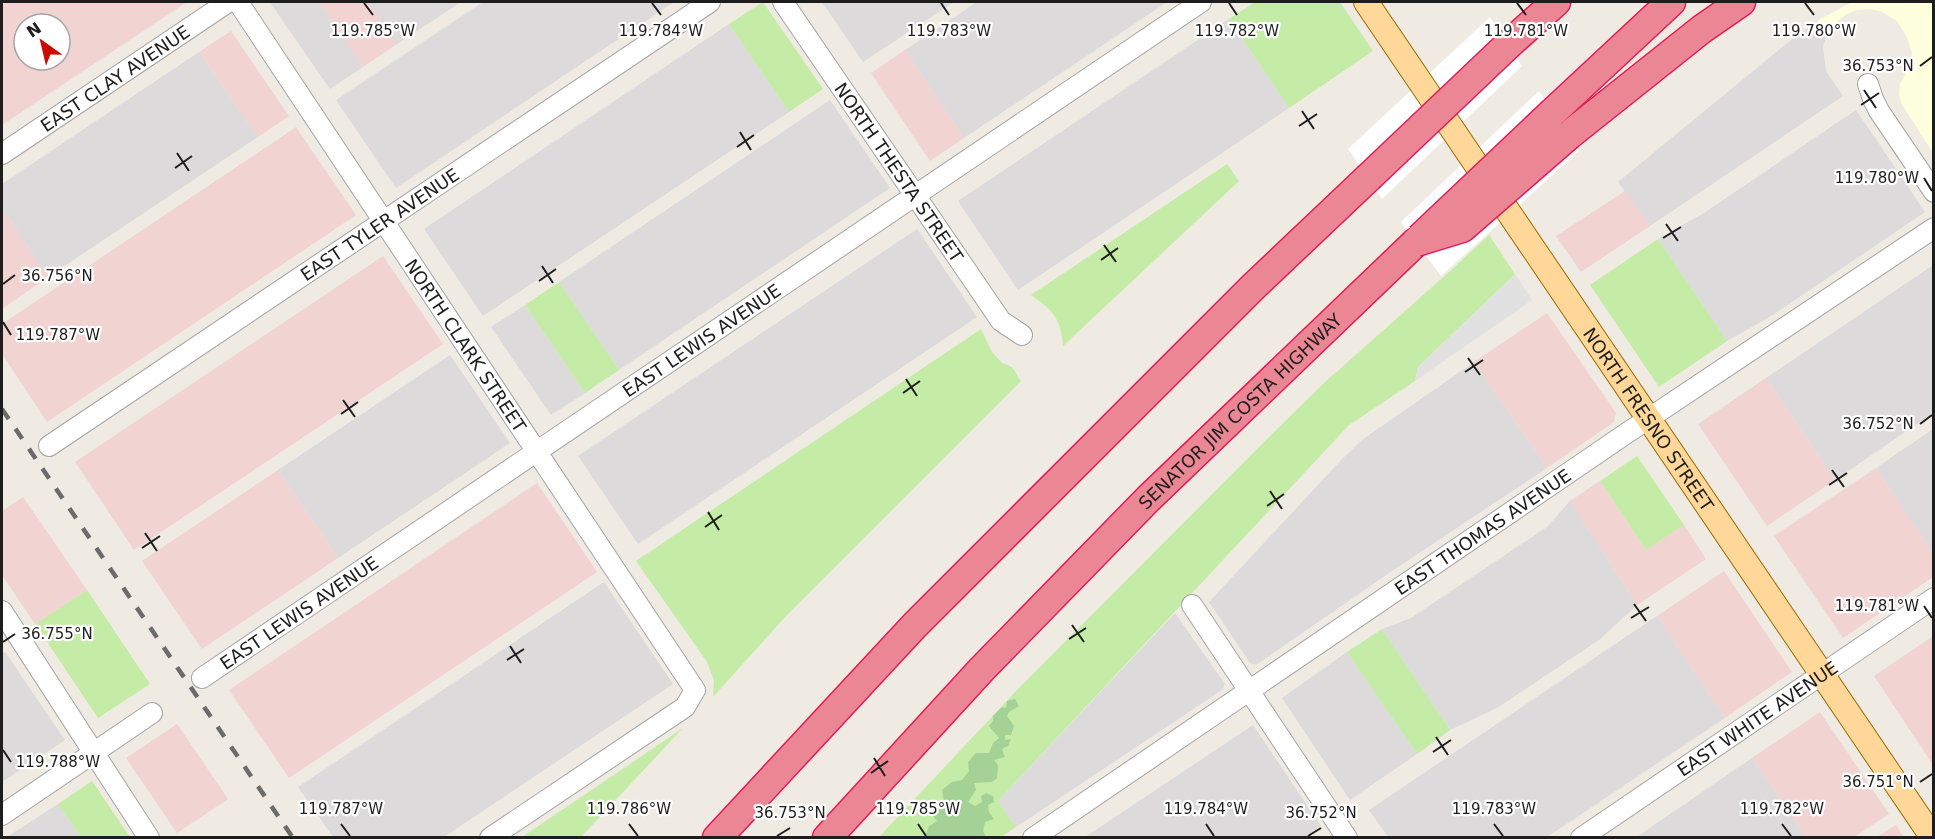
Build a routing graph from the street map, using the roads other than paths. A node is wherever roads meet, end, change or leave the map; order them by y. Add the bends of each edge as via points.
1 (228, 2) edge
2 (238, 2) edge
3 (710, 2) edge
4 (783, 2) edge
5 (1201, 2) edge
6 (1366, 2) edge
7 (1538, 2) edge
8 (1556, 2) edge
9 (1671, 2) edge
10 (1741, 2) edge
11 (1509, 44) junction
12 (1868, 84) dead end
13 (2, 154) edge
14 (1934, 192) edge
15 (915, 195) junction
16 (384, 221) junction
17 (1934, 228) edge
18 (1416, 242) junction
19 (1022, 335) dead end
20 (1649, 418) junction
21 (49, 446) dead end
22 (537, 451) junction
23 (1934, 598) edge
24 (1192, 605) dead end
25 (2, 611) edge
26 (1822, 674) junction
27 (202, 678) dead end
28 (1249, 690) junction
29 (152, 713) dead end
30 (93, 753) junction
31 (2, 815) edge
32 (149, 837) edge
33 (490, 837) edge
34 (717, 837) edge
35 (827, 837) edge
36 (1033, 837) edge
37 (1347, 837) edge
38 (1581, 837) edge
39 (1933, 837) edge

1 - 13 street, EAST CLAY AVENUE
2 - 16 street, NORTH CLARK STREET
3 - 16 street, EAST TYLER AVENUE
4 - 15 street, NORTH THESTA STREET
5 - 15 street, EAST LEWIS AVENUE
6 - 20 main road, NORTH FRESNO STREET
7 - 11 highway
8 - 11 highway
9 - 18 highway, SENATOR JIM COSTA HIGHWAY, bridge
10 - 18 highway, bridge via 1569,135 1462,228
11 - 34 highway, bridge via 1253,287 915,625
12 - 14 street via 1879,111
15 - 19 street, NORTH THESTA STREET via 1001,321
15 - 22 street, EAST LEWIS AVENUE
16 - 21 street, EAST TYLER AVENUE
16 - 22 street, NORTH CLARK STREET
17 - 20 street, EAST THOMAS AVENUE
18 - 35 highway, SENATOR JIM COSTA HIGHWAY via 1148,499 982,669
20 - 26 main road, NORTH FRESNO STREET
20 - 28 street, EAST THOMAS AVENUE
22 - 27 street, EAST LEWIS AVENUE
22 - 33 street, NORTH CLARK STREET via 694,690 686,707
23 - 26 street, EAST WHITE AVENUE
24 - 28 street
25 - 30 street
26 - 38 street, EAST WHITE AVENUE
26 - 39 main road, NORTH FRESNO STREET
28 - 36 street, EAST THOMAS AVENUE
28 - 37 street
29 - 30 street
30 - 31 street
30 - 32 street

